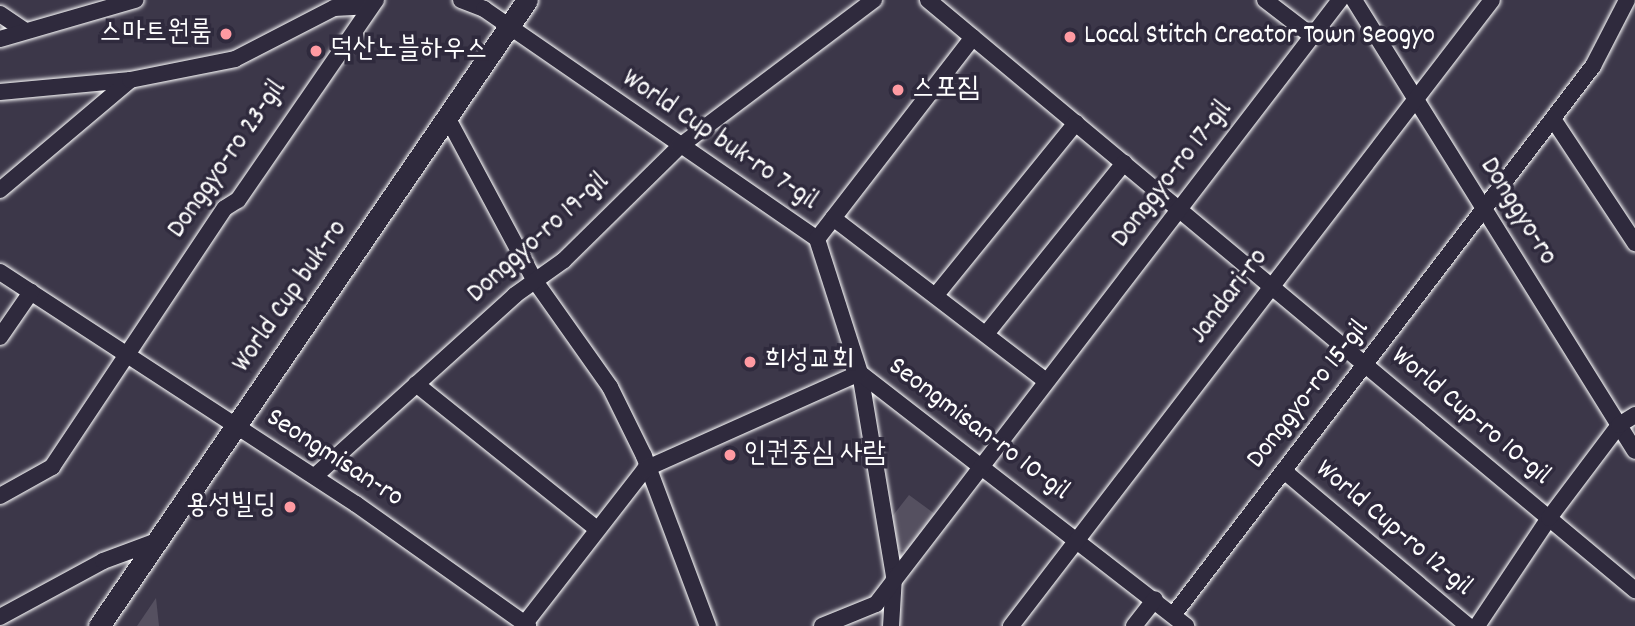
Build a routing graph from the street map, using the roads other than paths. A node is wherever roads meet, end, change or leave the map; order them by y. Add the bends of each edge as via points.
1 (135, 0) edge
2 (461, 0) edge
3 (527, 0) edge
4 (874, 0) edge
5 (928, 0) edge
6 (1265, 0) edge
7 (1340, 0) edge
8 (1354, 0) edge
9 (1492, 0) edge
10 (1627, 0) edge
11 (372, 3) edge
12 (94, 4) edge
13 (0, 14) edge
14 (507, 29) junction
15 (24, 30) junction
16 (1312, 36) junction
17 (973, 37) junction
18 (0, 39) edge
19 (130, 80) junction
20 (0, 92) edge
21 (1416, 99) junction
22 (447, 117) junction
23 (1553, 119) junction
24 (1076, 123) junction
25 (680, 146) junction
26 (1124, 163) junction
27 (0, 190) edge
28 (1485, 209) junction
29 (1178, 211) junction
30 (833, 218) junction
31 (817, 239) junction
32 (1635, 243) edge
33 (0, 272) edge
34 (535, 281) junction
35 (1270, 287) junction
36 (31, 292) junction
37 (936, 295) junction
38 (986, 334) junction
39 (0, 337) edge
40 (127, 354) junction
41 (1366, 364) junction
42 (860, 373) junction
43 (1046, 381) junction
44 (416, 384) junction
45 (1635, 415) edge
46 (234, 425) junction
47 (1619, 425) junction
48 (1635, 450) edge
49 (981, 467) junction
50 (645, 469) junction
51 (1284, 471) junction
52 (315, 476) junction
53 (0, 496) edge
54 (1549, 517) junction
55 (596, 528) junction
56 (1080, 539) junction
57 (157, 541) junction
58 (894, 576) junction
59 (1635, 590) edge
60 (1154, 599) junction
61 (0, 617) edge
62 (1180, 620) edge
63 (527, 624) edge
64 (99, 626) edge
65 (708, 626) edge
66 (822, 626) edge
67 (891, 626) edge
68 (1011, 626) edge
69 (1134, 626) edge
70 (1468, 626) edge
71 (1477, 626) edge

1 - 12 street
2 - 14 street, World Cup buk-ro 7-gil
3 - 14 main road, World Cup buk-ro
4 - 25 street, Donggyo-ro 19-gil
5 - 17 street, World Cup-ro 10-gil
6 - 16 street
7 - 16 street, Donggyo-ro 17-gil
8 - 21 street, Donggyo-ro
9 - 21 street, Jandari-ro
10 - 23 street, Donggyo-ro 15-gil via 1593,66
11 - 19 street via 334,8 235,59
11 - 40 street, Donggyo-ro 23-gil
12 - 15 street
13 - 15 street
14 - 22 main road, World Cup buk-ro
14 - 25 street, World Cup buk-ro 7-gil
15 - 18 street
16 - 29 street, Donggyo-ro 17-gil
17 - 24 street, World Cup-ro 10-gil
17 - 30 street
19 - 20 street
19 - 27 street
21 - 28 street, Donggyo-ro
21 - 35 street, Jandari-ro
22 - 34 street
22 - 46 main road, World Cup buk-ro
23 - 28 street, Donggyo-ro 15-gil
23 - 32 street
24 - 26 street, World Cup-ro 10-gil
24 - 37 street
25 - 31 street, World Cup buk-ro 7-gil
25 - 34 street, Donggyo-ro 19-gil
26 - 29 street, World Cup-ro 10-gil
26 - 38 street
28 - 41 street, Donggyo-ro 15-gil
28 - 47 street, Donggyo-ro
29 - 35 street, World Cup-ro 10-gil
29 - 43 street, Donggyo-ro 17-gil
30 - 31 street
30 - 37 street
31 - 42 street, World Cup buk-ro 7-gil
33 - 36 street, Seongmisan-ro
34 - 44 street, Donggyo-ro 19-gil
34 - 50 street via 610,387
35 - 41 street, World Cup-ro 10-gil
35 - 56 street, Jandari-ro
36 - 39 street
36 - 40 street, Seongmisan-ro
37 - 38 street
38 - 43 street
40 - 46 street, Seongmisan-ro
40 - 53 street, Donggyo-ro 23-gil via 52,467
41 - 51 street, Donggyo-ro 15-gil
41 - 54 street, World Cup-ro 10-gil
42 - 49 street, Seongmisan-ro 10-gil
42 - 50 street, Seongmisan-ro 10-gil
42 - 58 street, World Cup buk-ro 7-gil
43 - 49 street, Donggyo-ro 17-gil
44 - 52 street, Donggyo-ro 19-gil
44 - 55 street
45 - 47 street
46 - 52 street, Seongmisan-ro
46 - 57 main road, World Cup buk-ro
47 - 48 street, Donggyo-ro
47 - 54 street
49 - 56 street, Seongmisan-ro 10-gil
49 - 58 street, Donggyo-ro 17-gil
50 - 55 street, Seongmisan-ro 10-gil
50 - 65 street
51 - 62 street, Donggyo-ro 15-gil
51 - 70 street, World Cup-ro 12-gil
52 - 63 street, Seongmisan-ro
54 - 59 street, World Cup-ro 10-gil
54 - 71 street
55 - 63 street, Seongmisan-ro 10-gil
56 - 60 street, Seongmisan-ro 10-gil
56 - 68 street, Jandari-ro
57 - 61 street via 103,561
57 - 64 main road, World Cup buk-ro
58 - 66 street, Donggyo-ro 17-gil via 876,604
58 - 67 street, World Cup buk-ro 7-gil
60 - 62 street, Seongmisan-ro 10-gil
60 - 69 street

